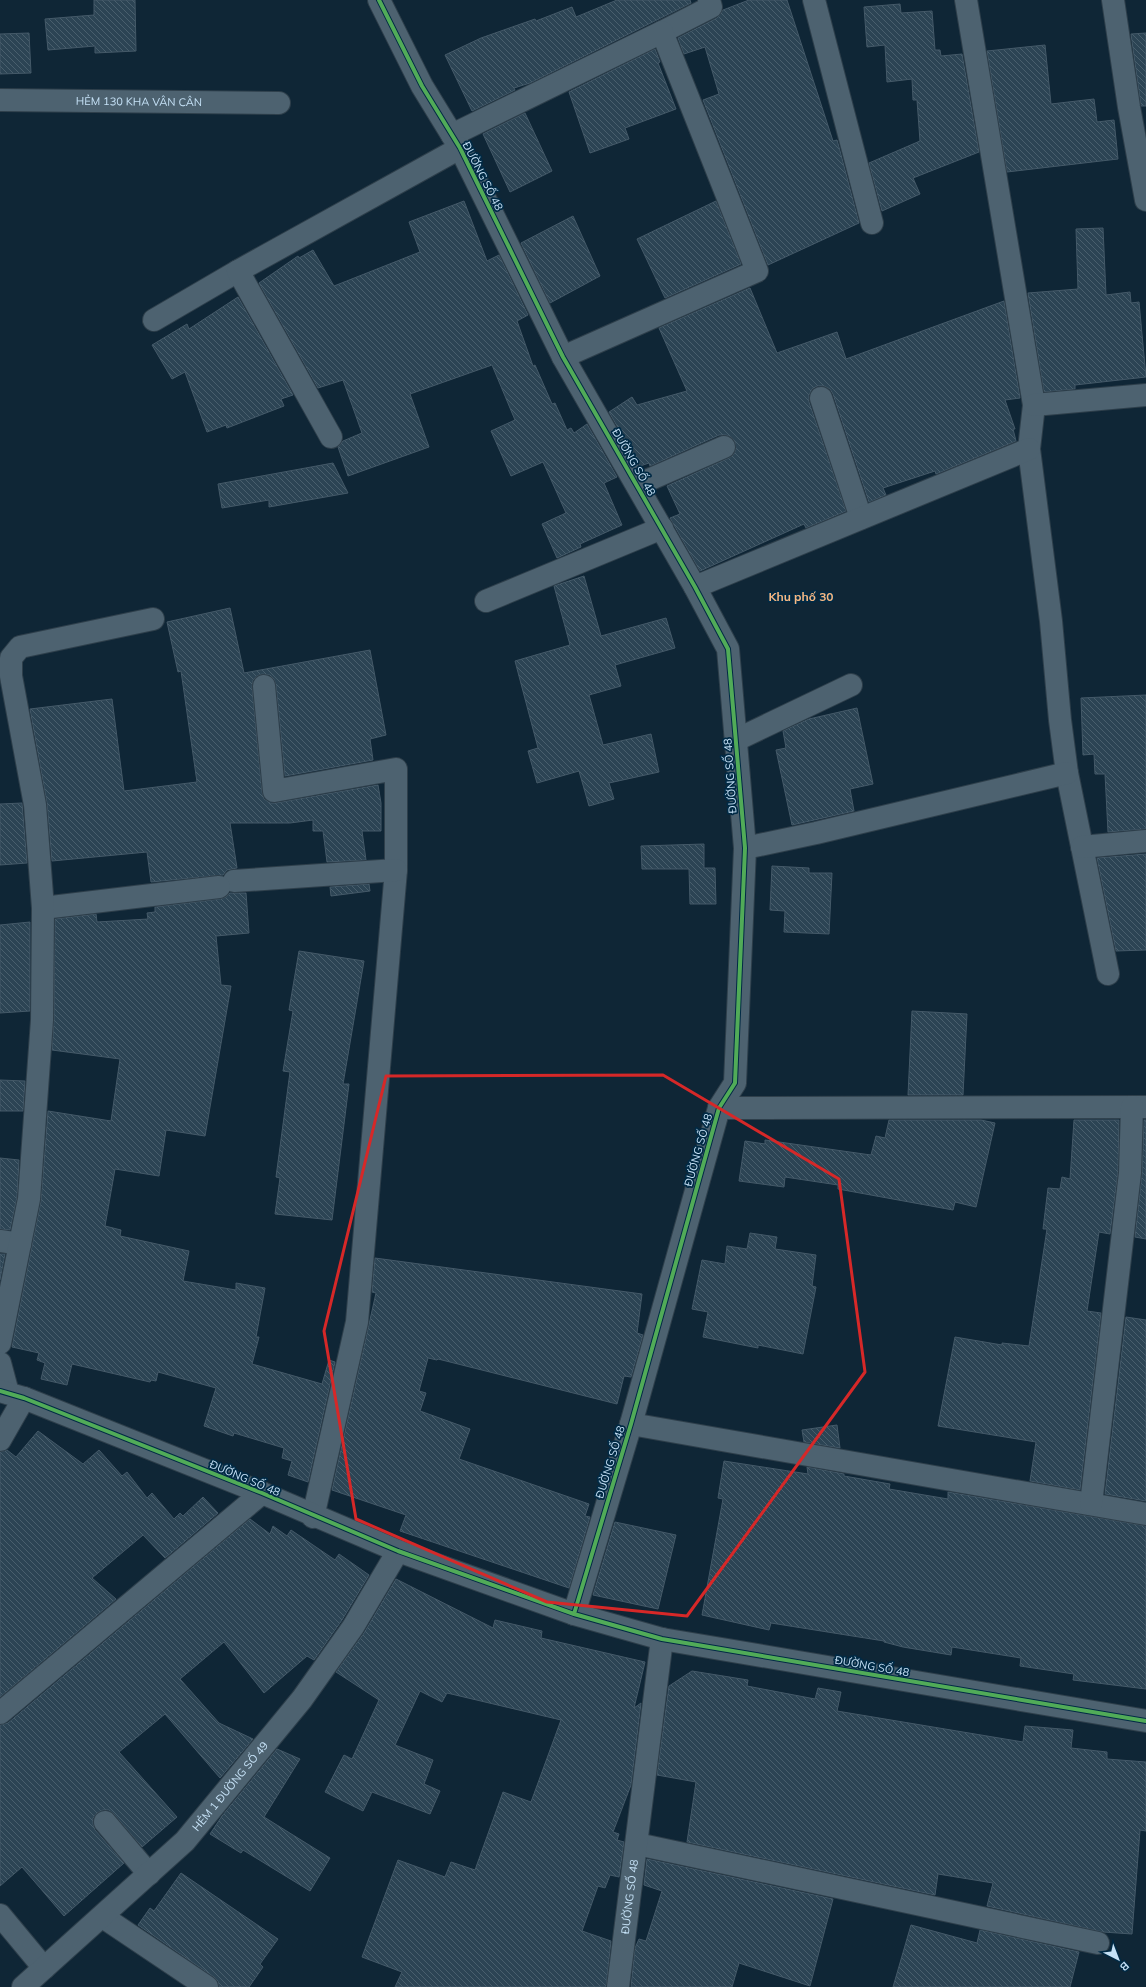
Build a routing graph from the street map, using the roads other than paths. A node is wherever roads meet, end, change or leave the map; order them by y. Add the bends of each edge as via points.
1 (379, 0) edge
2 (709, 0) edge
3 (814, 0) edge
4 (966, 0) edge
5 (1113, 0) edge
6 (662, 32) junction
7 (0, 100) edge
8 (279, 103) dead end
9 (456, 142) junction
10 (1146, 200) edge
11 (872, 222) dead end
12 (238, 271) junction
13 (154, 320) dead end
14 (563, 357) junction
15 (1146, 395) edge
16 (822, 398) dead end
17 (1034, 405) junction
18 (331, 437) dead end
19 (724, 447) dead end
20 (1029, 449) junction
21 (637, 485) junction
22 (861, 518) junction
23 (662, 528) junction
24 (695, 586) junction
25 (486, 601) dead end
26 (153, 619) dead end
27 (851, 685) dead end
28 (264, 686) dead end
29 (736, 740) junction
30 (1068, 772) junction
31 (1146, 841) edge
32 (1082, 847) junction
33 (745, 848) junction
34 (396, 870) junction
35 (43, 908) junction
36 (1108, 974) dead end
37 (1139, 1107) edge
38 (719, 1108) junction
39 (10, 1243) edge
40 (0, 1343) edge
41 (0, 1363) edge
42 (11, 1394) edge
43 (631, 1424) junction
44 (0, 1440) edge
45 (262, 1493) junction
46 (1091, 1504) junction
47 (1146, 1514) edge
48 (313, 1516) junction
49 (398, 1551) junction
50 (574, 1614) junction
51 (662, 1639) junction
52 (0, 1713) edge
53 (1146, 1721) edge
54 (105, 1822) dead end
55 (637, 1844) junction
56 (149, 1874) junction
57 (0, 1915) edge
58 (102, 1917) junction
59 (1098, 1943) dead end
60 (44, 1968) junction
61 (23, 1987) edge
62 (207, 1987) edge
63 (618, 1987) edge

1 - 9 street, ĐƯỜNG SỐ 48 via 422,86
2 - 6 street via 711,7
3 - 11 street
4 - 17 street
5 - 10 street
6 - 9 street
6 - 14 street via 757,271
7 - 8 street, HẺM 130 KHA VÂN CÂN
9 - 12 street
9 - 14 street, ĐƯỜNG SỐ 48
12 - 13 street
12 - 18 street
14 - 21 street, ĐƯỜNG SỐ 48
15 - 17 street
16 - 22 street
17 - 20 street
19 - 21 street
20 - 22 street
20 - 30 street
21 - 23 street, ĐƯỜNG SỐ 48
22 - 24 street
23 - 24 street, ĐƯỜNG SỐ 48
23 - 25 street
24 - 29 street, ĐƯỜNG SỐ 48 via 728,649
26 - 35 street via 20,646 11,658 11,676 35,805
27 - 29 street
28 - 34 street via 274,791 396,769
29 - 33 street, ĐƯỜNG SỐ 48
30 - 32 street
30 - 33 street
31 - 32 street
32 - 36 street
33 - 38 street, ĐƯỜNG SỐ 48 via 735,1083
34 - 35 street via 227,884
34 - 48 street via 357,1322
35 - 39 street via 42,1020 30,1199
37 - 38 street
37 - 46 street
38 - 43 street, ĐƯỜNG SỐ 48
39 - 40 street
41 - 42 street
42 - 44 street
42 - 45 street, ĐƯỜNG SỐ 48
43 - 46 street
43 - 50 street, ĐƯỜNG SỐ 48
45 - 48 street, ĐƯỜNG SỐ 48
45 - 52 street
46 - 47 street
48 - 49 street, ĐƯỜNG SỐ 48
49 - 50 street, ĐƯỜNG SỐ 48
49 - 56 street, HẺM 1 ĐƯỜNG SỐ 49 via 353,1627 302,1699 185,1842
50 - 51 street, ĐƯỜNG SỐ 48
51 - 53 street, ĐƯỜNG SỐ 48
51 - 55 street, ĐƯỜNG SỐ 48
54 - 56 street
55 - 59 street
55 - 63 street, ĐƯỜNG SỐ 48
56 - 58 street, HẺM 1 ĐƯỜNG SỐ 49
57 - 60 street
58 - 60 street, HẺM 1 ĐƯỜNG SỐ 49
58 - 62 street
60 - 61 street, HẺM 1 ĐƯỜNG SỐ 49

